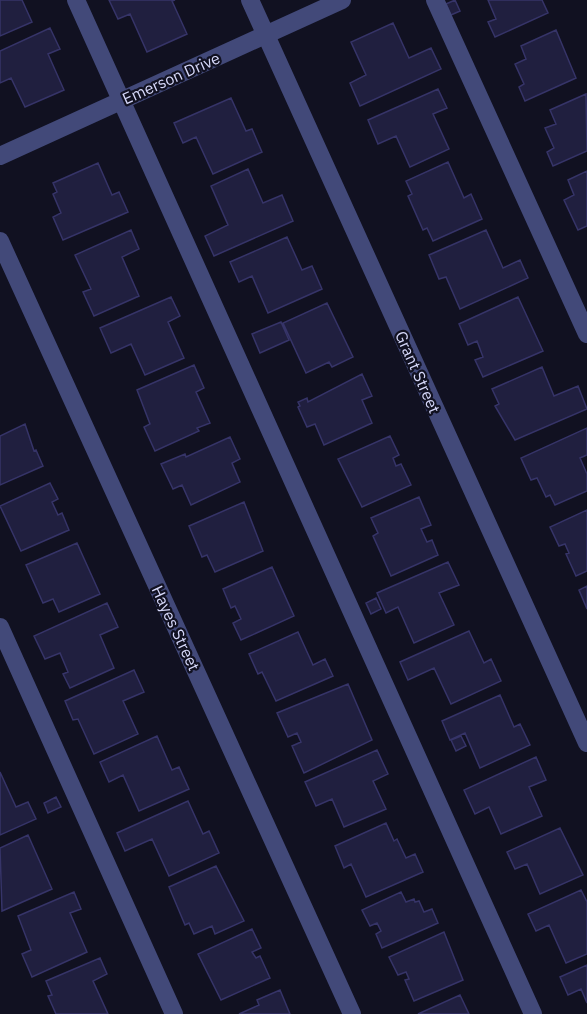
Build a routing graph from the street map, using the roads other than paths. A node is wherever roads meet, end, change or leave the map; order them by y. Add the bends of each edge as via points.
1 (76, 0) edge
2 (250, 0) edge
3 (342, 0) edge
4 (435, 0) edge
5 (266, 35) junction
6 (121, 100) junction
7 (0, 156) edge
8 (0, 241) edge
9 (587, 334) edge
10 (0, 627) edge
11 (587, 743) edge
12 (174, 1014) edge
13 (352, 1014) edge
14 (533, 1014) edge

1 - 6 street
2 - 5 street, Grant Street
3 - 5 street, Emerson Drive
4 - 9 street
5 - 6 street, Emerson Drive
5 - 11 street, Grant Street
6 - 7 street, Emerson Drive
6 - 14 street
8 - 13 street, Hayes Street
10 - 12 street

